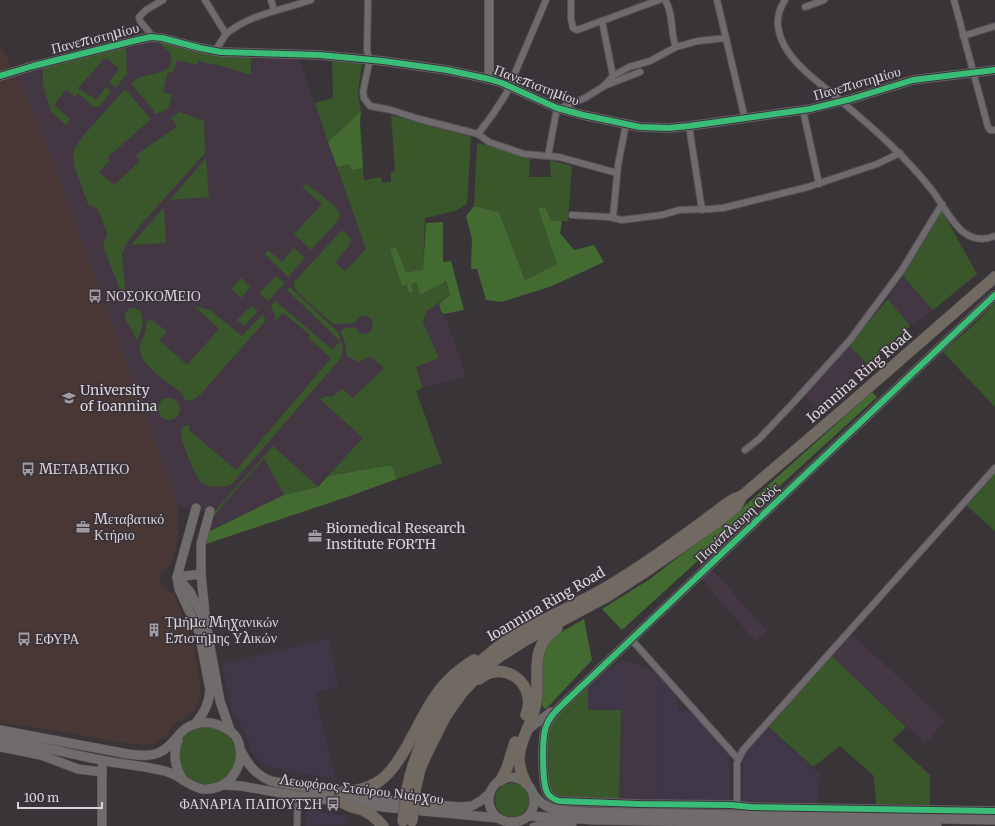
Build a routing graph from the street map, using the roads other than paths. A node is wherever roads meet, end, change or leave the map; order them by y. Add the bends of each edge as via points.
1 (163, 0) edge
2 (205, 0) edge
3 (270, 0) edge
4 (311, 0) edge
5 (368, 0) edge
6 (489, 0) edge
7 (546, 0) edge
8 (571, 0) edge
9 (660, 0) edge
10 (665, 0) edge
11 (717, 0) edge
12 (785, 0) edge
13 (824, 0) edge
14 (954, 0) edge
15 (805, 7) dead end
16 (274, 10) junction
17 (602, 21) junction
18 (995, 26) edge
19 (226, 34) junction
20 (963, 36) junction
21 (151, 37) junction
22 (726, 38) junction
23 (676, 47) junction
24 (215, 51) junction
25 (368, 60) junction
26 (995, 70) edge
27 (640, 72) dead end
28 (973, 73) junction
29 (0, 76) edge
30 (613, 76) junction
31 (489, 79) junction
32 (509, 86) junction
33 (604, 86) junction
34 (842, 102) junction
35 (559, 109) junction
36 (803, 110) junction
37 (745, 119) junction
38 (626, 124) junction
39 (689, 126) junction
40 (995, 130) edge
41 (478, 134) junction
42 (900, 153) junction
43 (548, 156) junction
44 (617, 173) junction
45 (819, 184) junction
46 (942, 204) junction
47 (702, 210) junction
48 (572, 215) dead end
49 (613, 218) junction
50 (995, 236) edge
51 (995, 277) edge
52 (995, 295) edge
53 (745, 450) dead end
54 (995, 468) edge
55 (742, 496) junction
56 (196, 508) dead end
57 (210, 511) dead end
58 (200, 574) junction
59 (177, 577) junction
60 (574, 614) junction
61 (206, 624) junction
62 (631, 639) junction
63 (497, 647) junction
64 (467, 686) junction
65 (560, 708) junction
66 (195, 724) junction
67 (0, 730) edge
68 (230, 730) junction
69 (527, 730) junction
70 (180, 735) junction
71 (0, 739) edge
72 (0, 747) edge
73 (241, 751) junction
74 (738, 759) junction
75 (102, 760) junction
76 (102, 772) junction
77 (183, 780) junction
78 (501, 780) junction
79 (526, 782) junction
80 (223, 785) junction
81 (411, 789) junction
82 (334, 793) junction
83 (489, 794) junction
84 (534, 795) junction
85 (298, 796) junction
86 (342, 802) junction
87 (736, 806) junction
88 (864, 808) junction
89 (995, 811) edge
90 (728, 815) junction
91 (529, 816) junction
92 (498, 818) junction
93 (917, 818) junction
94 (580, 819) junction
95 (995, 820) edge
96 (710, 822) junction
97 (407, 824) edge
98 (510, 824) edge
99 (102, 826) edge
100 (297, 826) edge
101 (383, 826) edge
102 (523, 826) edge
103 (533, 826) edge
104 (573, 826) edge
105 (602, 826) edge
106 (721, 826) edge
107 (938, 826) edge

1 - 21 street via 139,17
2 - 19 street
3 - 16 street
4 - 16 street
5 - 25 street
6 - 31 street
7 - 32 street
8 - 17 street via 571,20 575,30
9 - 17 street
10 - 23 street
11 - 22 street
12 - 34 street via 777,22 785,46 798,64
13 - 15 street
14 - 20 street
16 - 19 street
17 - 30 street
18 - 20 street
19 - 24 street
20 - 28 street
21 - 24 street, Πανεπιστημίου via 165,38
21 - 29 street, Πανεπιστημίου
22 - 23 street via 698,41
22 - 37 street
23 - 30 street
24 - 25 street, Πανεπιστημίου via 308,54
25 - 31 street, Πανεπιστημίου via 447,70
25 - 41 street via 363,92 370,106
26 - 28 street, Πανεπιστημίου
27 - 33 street
28 - 34 street, Πανεπιστημίου via 913,80
28 - 40 street via 988,127
30 - 33 street
31 - 32 street, Πανεπιστημίου
32 - 35 street, Πανεπιστημίου
32 - 41 street
33 - 35 street via 582,100
34 - 36 street, Πανεπιστημίου
34 - 42 street
35 - 38 street, Πανεπιστημίου
35 - 43 street
36 - 37 street, Πανεπιστημίου
36 - 45 street
37 - 39 street, Πανεπιστημίου
38 - 39 street, Πανεπιστημίου via 652,127
38 - 44 street
39 - 47 street
41 - 43 street via 489,142 519,152
42 - 45 street via 877,164
42 - 46 street
43 - 44 street
44 - 49 street
45 - 47 street via 734,205
46 - 50 street via 963,232 976,238 987,239
46 - 53 street via 902,270 854,336 759,439
47 - 49 street via 679,210 626,220
48 - 49 street
51 - 55 highway, Ioannina Ring Road
52 - 62 street, Παράπλευρη Οδός
54 - 74 street via 751,741
55 - 60 highway, Ioannina Ring Road via 736,507 694,539 608,596
55 - 63 highway, Ioannina Ring Road via 726,504 616,581
56 - 59 street
57 - 58 street via 201,544
58 - 59 street
58 - 61 street
59 - 61 street via 190,592
59 - 66 street via 179,589 199,632 210,690 207,707
60 - 64 highway, Ioannina Ring Road via 499,657
60 - 69 highway via 549,634 540,649 537,660 536,702
61 - 68 street, Λεωφόρος Σταύρου Νιάρχου via 220,701
62 - 65 street, Παράπλευρη Οδός
62 - 74 street
63 - 81 highway, Ioannina Ring Road via 458,683 438,710 426,730 410,773
63 - 82 highway via 462,667 440,690 386,776 364,789
64 - 78 highway via 484,675 498,672 515,677 527,692 527,713
64 - 81 highway, Ioannina Ring Road via 435,734
65 - 69 street
65 - 87 street, Παράπλευρη Οδός via 549,719 545,731 544,782 551,798 562,801
66 - 68 street via 210,722
66 - 70 street
67 - 70 street via 128,754 147,755 157,754 168,748
68 - 73 street, Λεωφόρος Σταύρου Νιάρχου via 238,739
69 - 79 highway via 518,758 519,768
70 - 77 street via 174,758
71 - 75 street, Λεωφόρος Σταύρου Νιάρχου
72 - 76 street via 41,755 78,769
73 - 80 street via 235,773
73 - 82 street, Λεωφόρος Σταύρου Νιάρχου via 251,767 271,781
74 - 87 street
75 - 76 street
75 - 77 street, Λεωφόρος Σταύρου Νιάρχου via 155,769
76 - 99 street
77 - 80 street, Λεωφόρος Σταύρου Νιάρχου via 202,788
78 - 79 street via 516,777
78 - 83 street
79 - 84 street
80 - 85 street, Λεωφόρος Σταύρου Νιάρχου
81 - 97 highway, Ioannina Ring Road, bridge
82 - 83 street, Λεωφόρος Σταύρου Νιάρχου via 463,808 477,803
83 - 92 street via 491,810
84 - 90 street via 542,805 552,809
84 - 91 street via 534,806
85 - 86 street, Λεωφόρος Σταύρου Νιάρχου
85 - 100 street
86 - 92 street, Λεωφόρος Σταύρου Νιάρχου
86 - 101 highway via 368,813
87 - 88 street
87 - 90 street
88 - 89 street
88 - 93 street via 873,812 903,814
90 - 93 street
91 - 94 street
91 - 98 street
91 - 102 street
92 - 98 street
93 - 95 street
94 - 96 street
94 - 105 street via 589,824
96 - 106 street
96 - 107 street
103 - 104 street via 542,823

